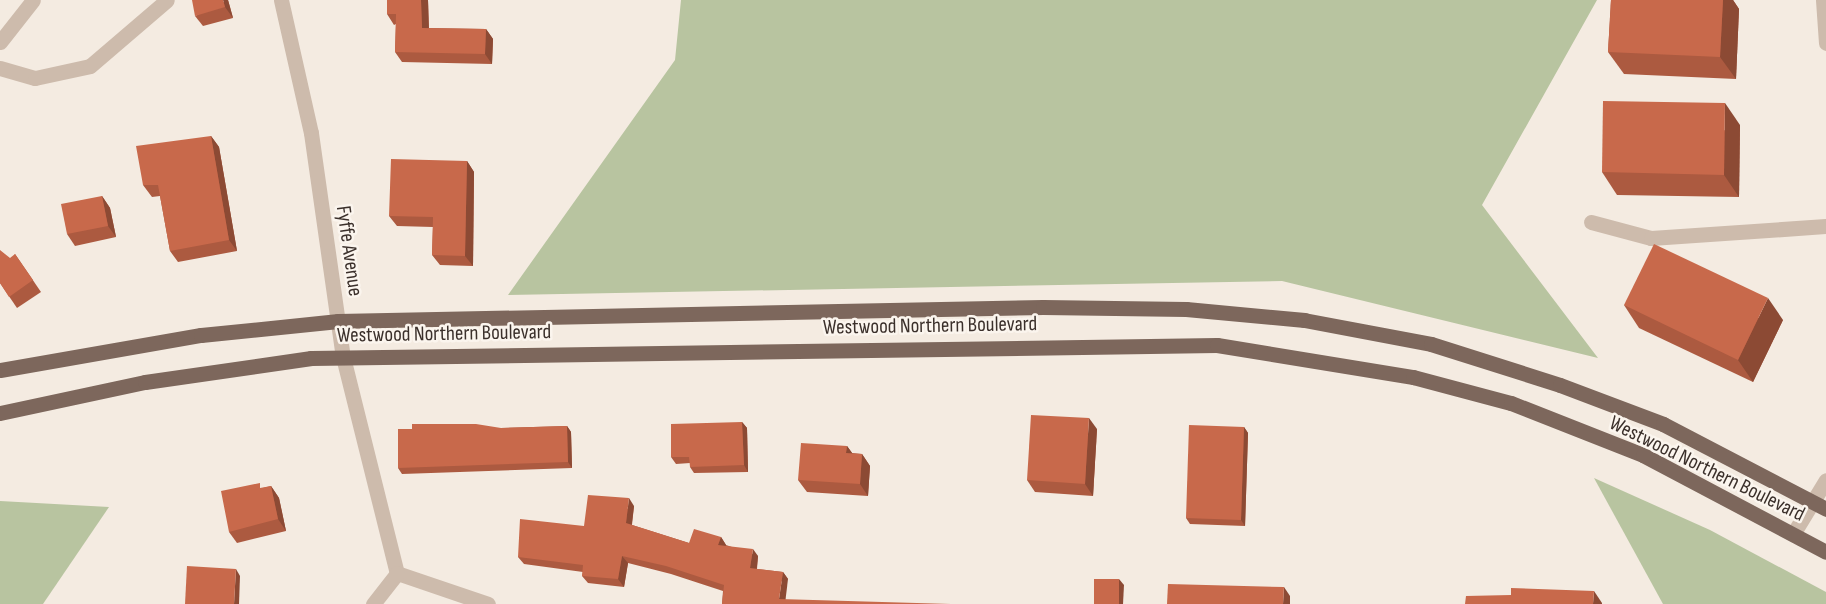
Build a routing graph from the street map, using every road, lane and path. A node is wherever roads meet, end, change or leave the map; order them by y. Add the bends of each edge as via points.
1 (13, 0) edge
2 (168, 0) edge
3 (281, 0) edge
4 (1823, 0) edge
5 (30, 4) edge
6 (0, 42) edge
7 (1826, 43) edge
8 (0, 68) edge
9 (1591, 222) dead end
10 (1826, 225) edge
11 (338, 321) junction
12 (343, 357) junction
13 (0, 370) edge
14 (0, 412) edge
15 (1826, 480) edge
16 (1819, 505) edge
17 (1793, 534) junction
18 (1826, 552) edge
19 (397, 573) junction
20 (373, 604) edge
21 (488, 604) edge

1 - 5 street
2 - 8 street via 90,66 34,78
3 - 11 street, Fyffe Avenue via 311,133
4 - 7 street
5 - 6 street
9 - 10 street via 1651,238
11 - 12 street, Fyffe Avenue
11 - 13 main road, Westwood Northern Boulevard via 201,335
11 - 16 main road, Westwood Northern Boulevard via 1043,307 1186,309 1304,320 1431,344 1560,385 1663,424
12 - 14 main road, Westwood Northern Boulevard via 145,382
12 - 17 main road, Westwood Northern Boulevard via 1216,345 1413,377 1511,403 1643,455
12 - 19 street, Fyffe Avenue
15 - 16 street
16 - 17 street
17 - 18 main road, Westwood Northern Boulevard
19 - 20 street
19 - 21 street

